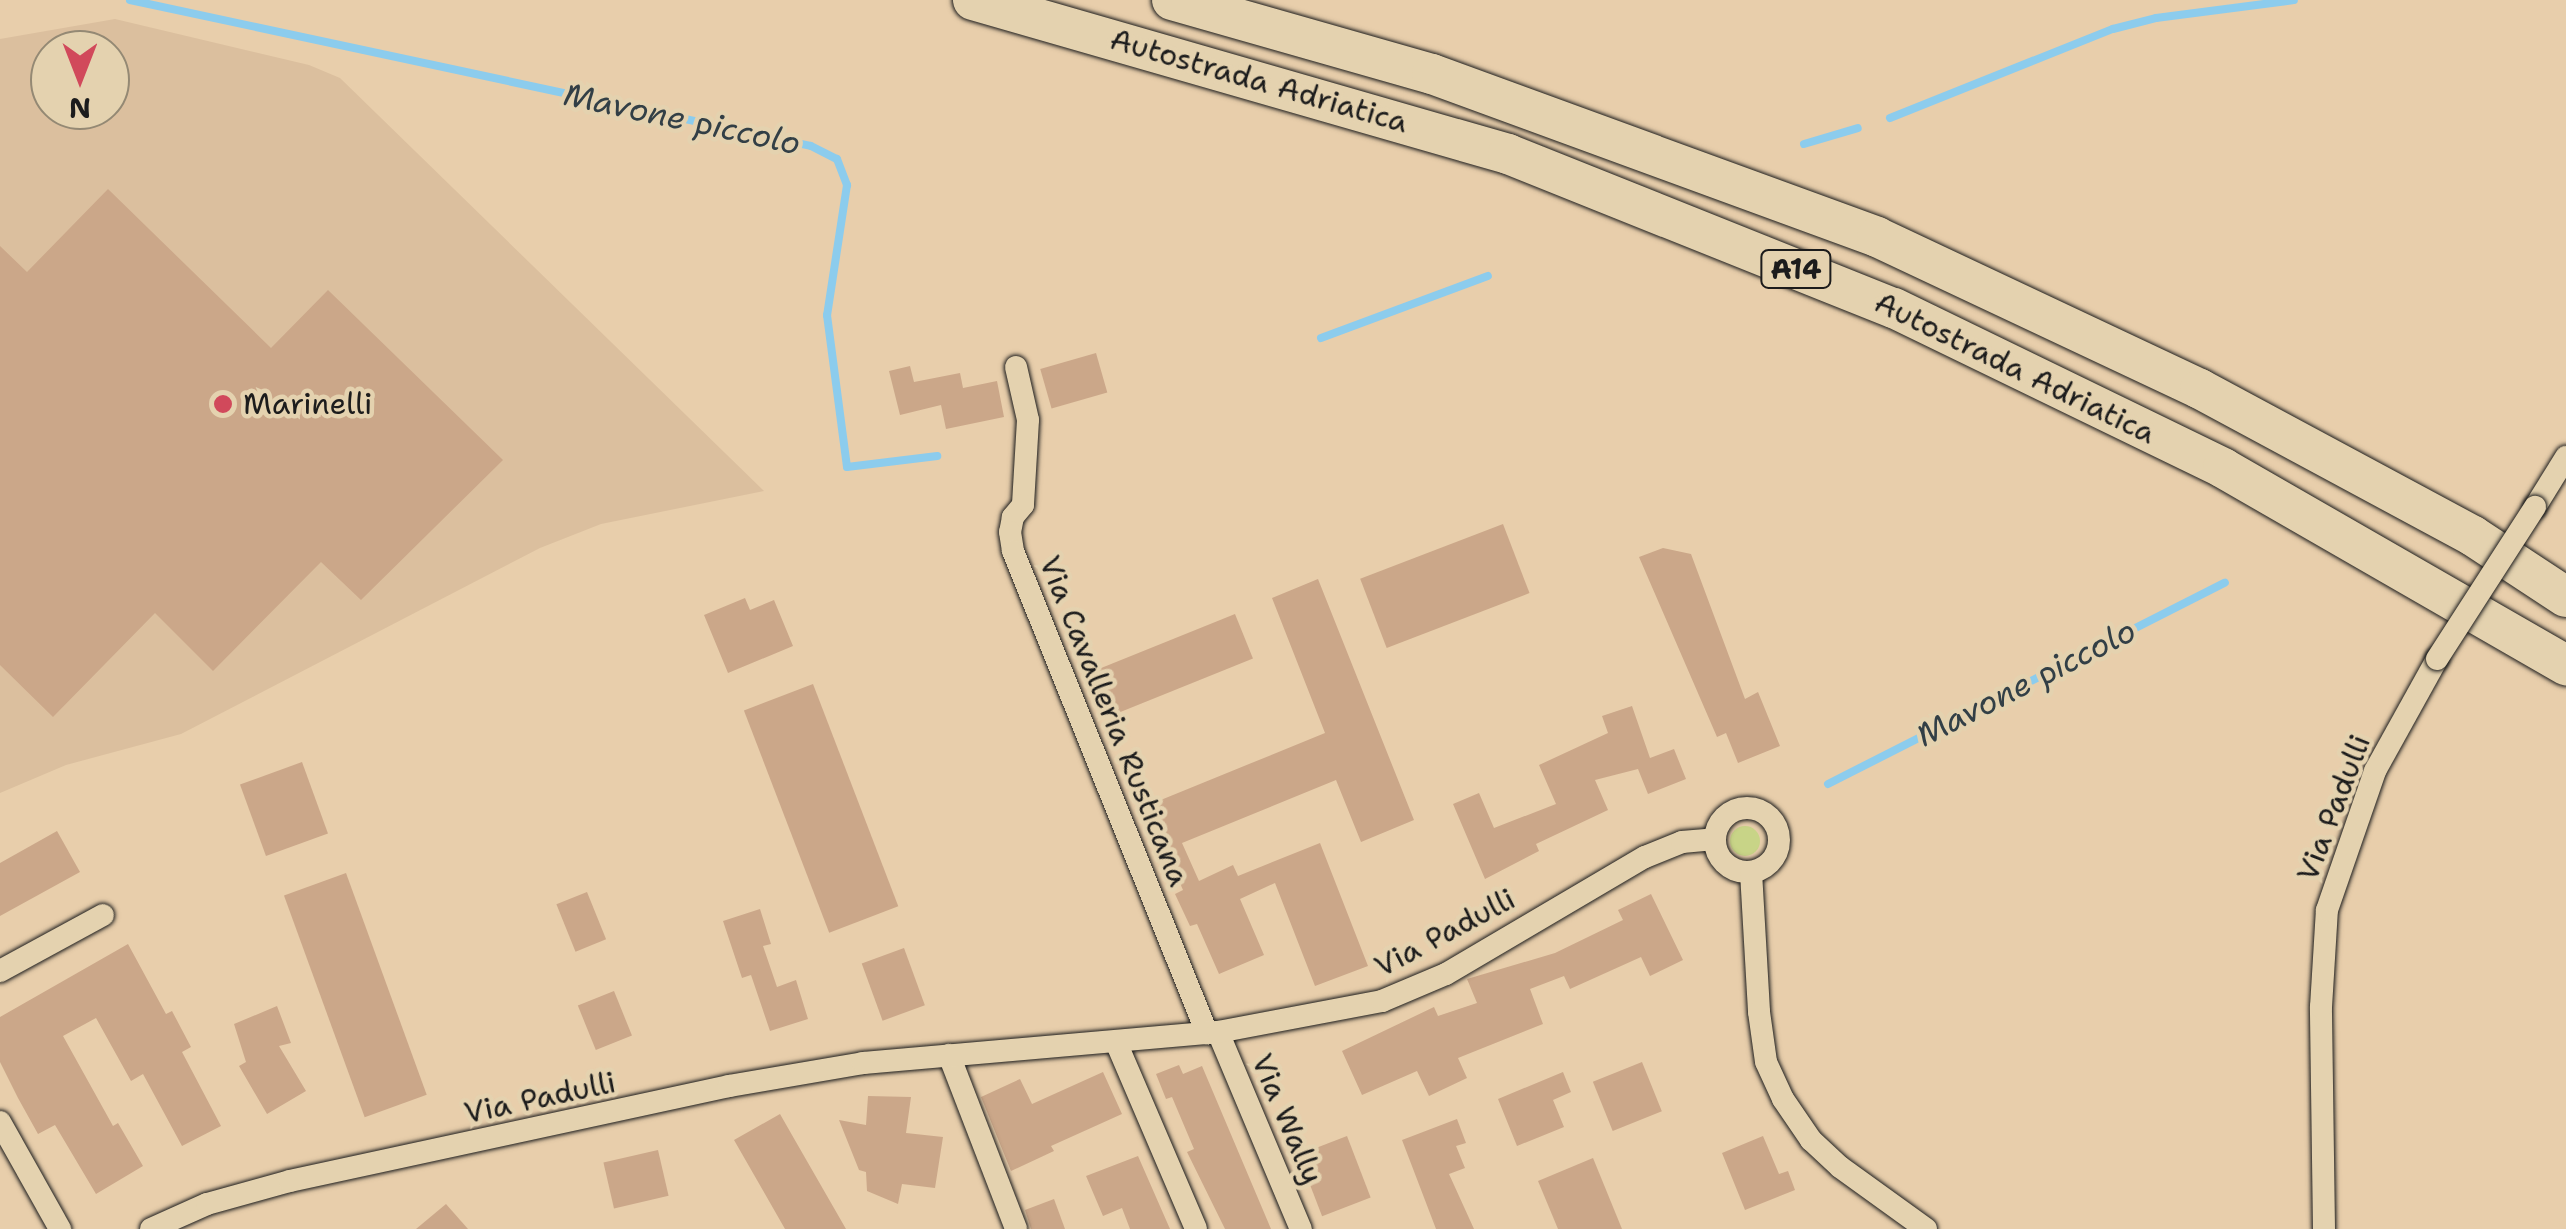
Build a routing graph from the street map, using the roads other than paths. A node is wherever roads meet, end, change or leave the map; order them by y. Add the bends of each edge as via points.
1 (973, 0) edge
2 (1172, 0) edge
3 (1016, 367) dead end
4 (2566, 457) edge
5 (2566, 596) edge
6 (2566, 665) edge
7 (1714, 839) junction
8 (1751, 872) junction
9 (103, 915) dead end
10 (0, 971) edge
11 (1212, 1033) junction
12 (1116, 1042) junction
13 (949, 1055) junction
14 (0, 1122) edge
15 (60, 1229) edge
16 (152, 1229) edge
17 (1016, 1229) edge
18 (1196, 1229) edge
19 (1301, 1229) edge
20 (1926, 1229) edge
21 (2324, 1229) edge

1 - 6 highway, Autostrada Adriatica / A14 via 1508,154 1894,308 2223,468
2 - 5 highway, Autostrada Adriatica / A14 via 1432,74 1877,237 2200,389 2473,536
3 - 11 street, Via Cavalleria Rusticana via 1028,420 1023,506 1010,532 1014,552
4 - 21 street, Via Padulli, bridge via 2437,659 2375,771 2327,910 2320,1008
7 - 8 street via 1730,867
7 - 8 street via 1721,821 1736,810 1766,815 1778,848 1768,864
7 - 11 street, Via Padulli via 1682,842 1645,858 1446,974 1382,1001
8 - 20 street via 1766,1062 1783,1099 1811,1140
9 - 10 street
11 - 12 street, Via Padulli
11 - 19 street, Via Wally
12 - 13 street, Via Padulli
12 - 18 street
13 - 16 street, Via Padulli via 730,1086 366,1163 207,1204
13 - 17 street
14 - 15 street

